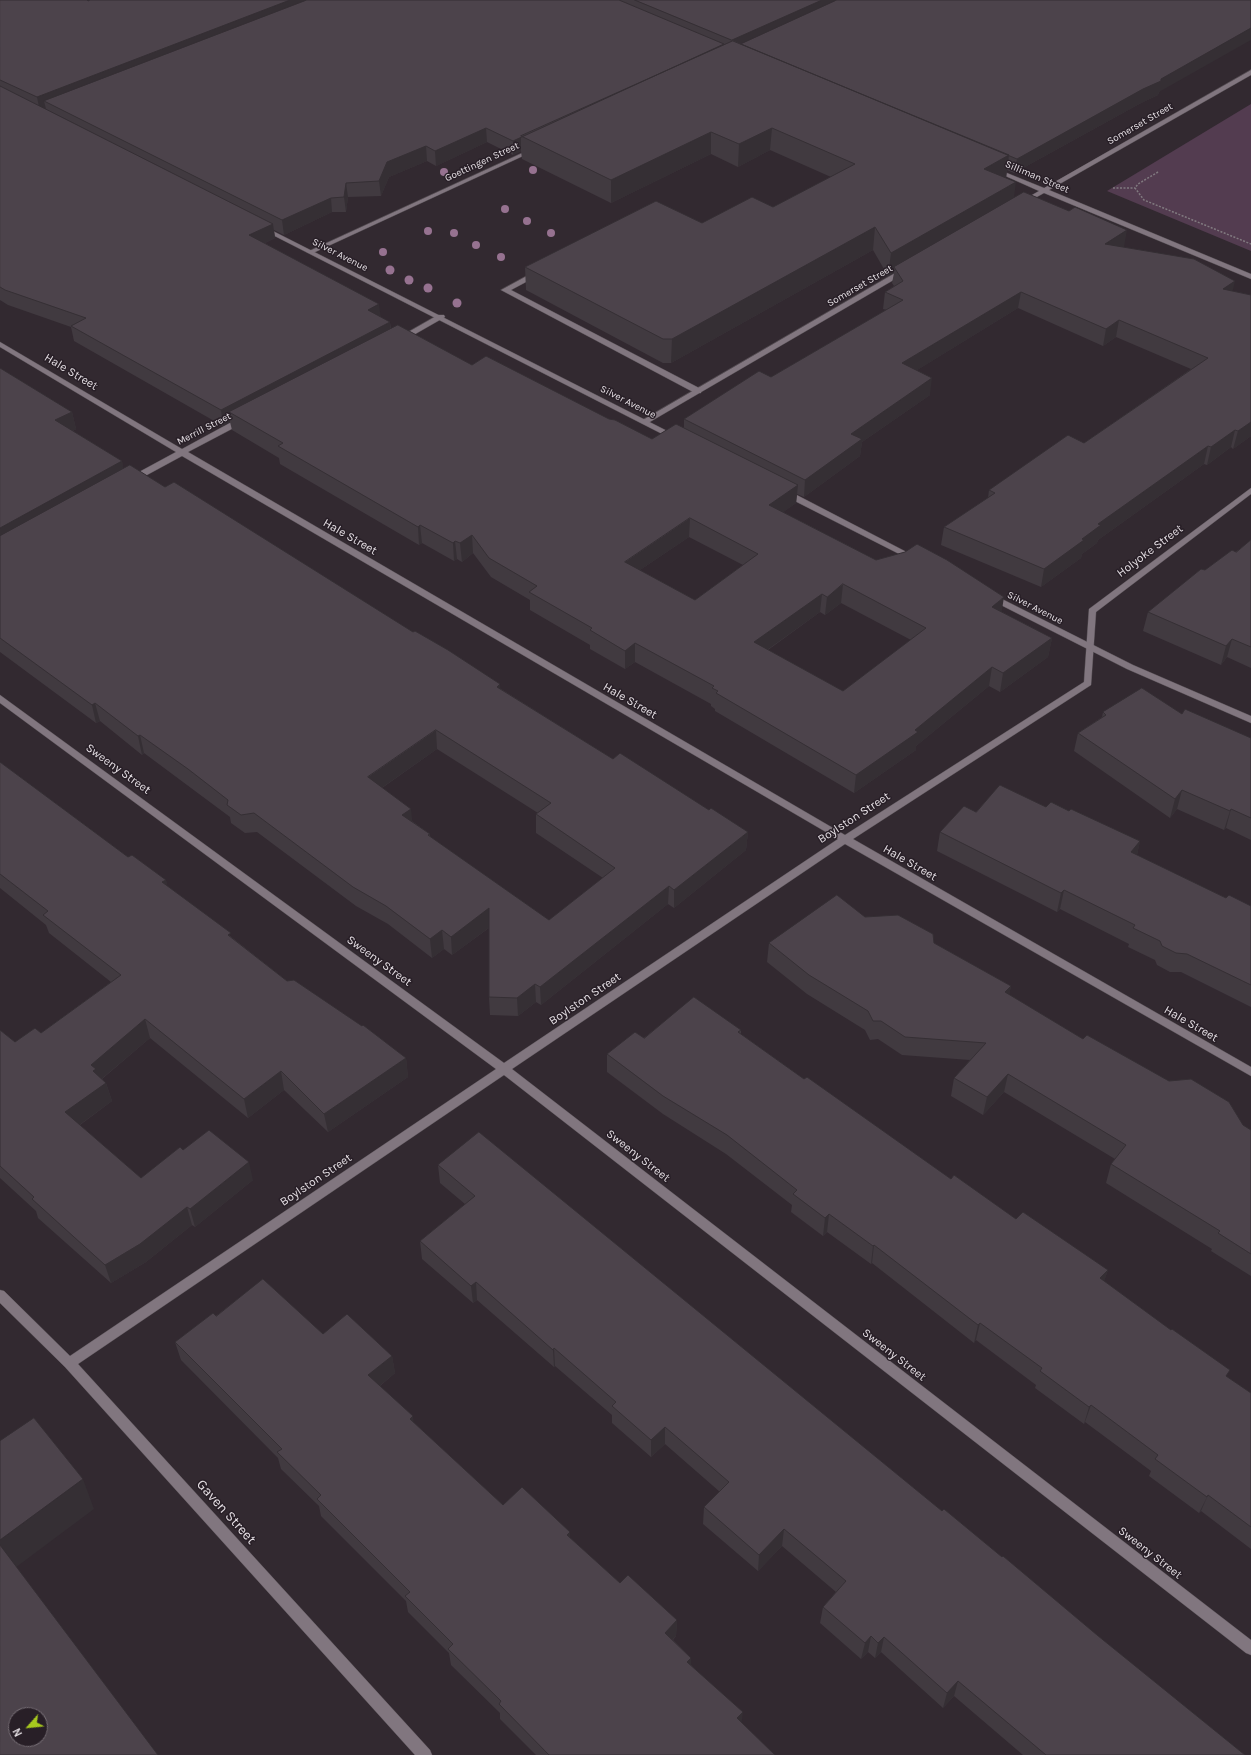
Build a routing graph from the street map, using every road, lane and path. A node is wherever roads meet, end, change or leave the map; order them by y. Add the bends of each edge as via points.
1 (1251, 72) edge
2 (540, 146) edge
3 (992, 168) edge
4 (1158, 172) dead end
5 (1108, 188) dead end
6 (1135, 188) junction
7 (1044, 191) junction
8 (1017, 206) edge
9 (254, 223) edge
10 (1251, 244) edge
11 (310, 252) junction
12 (915, 265) edge
13 (545, 269) edge
14 (1251, 277) edge
15 (441, 318) junction
16 (392, 343) edge
17 (0, 344) edge
18 (698, 391) junction
19 (252, 416) edge
20 (645, 421) junction
21 (681, 439) edge
22 (181, 452) junction
23 (125, 483) edge
24 (780, 490) edge
25 (1251, 490) edge
26 (923, 562) edge
27 (986, 594) edge
28 (1089, 646) junction
29 (0, 698) edge
30 (1251, 720) edge
31 (844, 840) junction
32 (504, 1069) junction
33 (1251, 1072) edge
34 (0, 1295) edge
35 (69, 1363) junction
36 (1251, 1648) edge
37 (425, 1755) edge

1 - 7 street, Somerset Street
2 - 11 street, Goettingen Street
3 - 7 street, Silliman Street
4 - 6 path
5 - 6 path
6 - 10 path via 1144,200
7 - 8 street, Somerset Street
7 - 14 street, Silliman Street
9 - 11 street, Silver Avenue
11 - 15 street, Silver Avenue
12 - 18 street, Somerset Street
13 - 18 street via 505,290
15 - 16 street
15 - 20 street, Silver Avenue
17 - 22 street, Hale Street
18 - 20 street, Somerset Street
19 - 22 street, Merrill Street
20 - 21 street, Silver Avenue
22 - 23 street, Merrill Street
22 - 31 street, Hale Street
24 - 26 street
25 - 28 street, Holyoke Street via 1092,611
27 - 28 street, Silver Avenue
28 - 30 street, Silver Avenue via 1130,667
28 - 31 street, Boylston Street via 1088,684
29 - 32 street, Sweeny Street
31 - 32 street, Boylston Street
31 - 33 street, Hale Street
32 - 35 street, Boylston Street
32 - 36 street, Sweeny Street
34 - 35 street, Gaven Street
35 - 37 street, Gaven Street

